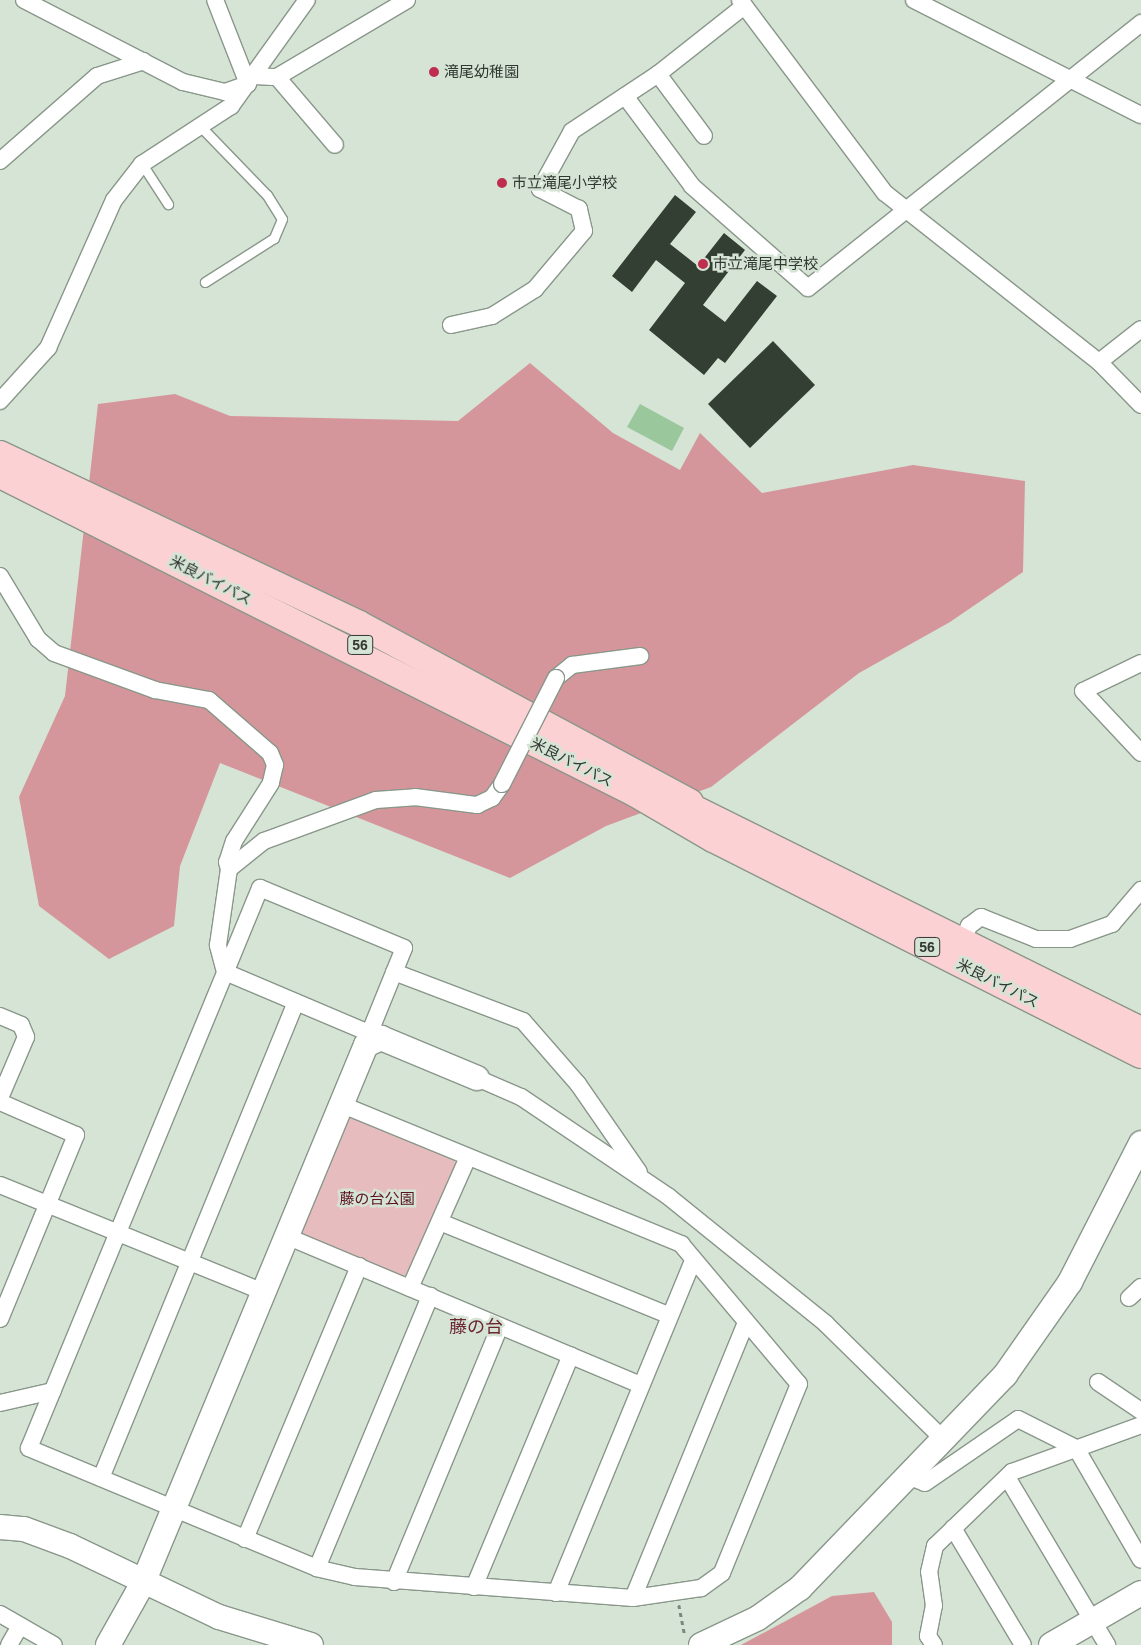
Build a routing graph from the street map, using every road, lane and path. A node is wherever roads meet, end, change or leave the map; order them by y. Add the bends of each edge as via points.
1 (24, 0) edge
2 (215, 0) edge
3 (307, 0) edge
4 (407, 0) edge
5 (914, 0) edge
6 (742, 3) edge
7 (1141, 23) edge
8 (144, 61) junction
9 (658, 74) junction
10 (277, 77) junction
11 (1071, 79) junction
12 (252, 80) junction
13 (625, 96) junction
14 (1141, 115) edge
15 (202, 128) junction
16 (704, 136) dead end
17 (335, 145) dead end
18 (0, 161) edge
19 (142, 164) junction
20 (168, 204) dead end
21 (905, 211) junction
22 (205, 282) dead end
23 (451, 325) dead end
24 (1141, 329) edge
25 (1099, 362) junction
26 (0, 401) edge
27 (1141, 405) edge
28 (0, 454) edge
29 (0, 465) edge
30 (0, 475) edge
31 (0, 488) edge
32 (0, 576) edge
33 (640, 656) dead end
34 (1141, 663) edge
35 (1141, 753) edge
36 (717, 829) junction
37 (229, 870) junction
38 (1141, 890) edge
39 (959, 952) junction
40 (225, 972) junction
41 (394, 972) junction
42 (296, 1002) junction
43 (0, 1016) edge
44 (1141, 1030) edge
45 (365, 1043) junction
46 (1141, 1056) edge
47 (478, 1078) joint
48 (0, 1098) edge
49 (0, 1102) edge
50 (340, 1104) junction
51 (1141, 1143) edge
52 (468, 1157) junction
53 (644, 1180) junction
54 (0, 1185) edge
55 (47, 1204) junction
56 (440, 1222) junction
57 (118, 1233) junction
58 (286, 1236) junction
59 (694, 1259) junction
60 (189, 1262) junction
61 (359, 1266) junction
62 (1141, 1287) edge
63 (410, 1288) junction
64 (263, 1292) junction
65 (430, 1296) junction
66 (1129, 1298) dead end
67 (670, 1316) junction
68 (0, 1319) edge
69 (746, 1322) junction
70 (500, 1326) junction
71 (571, 1355) junction
72 (1098, 1382) dead end
73 (642, 1384) junction
74 (53, 1391) junction
75 (0, 1403) edge
76 (1141, 1411) edge
77 (1141, 1425) edge
78 (942, 1439) junction
79 (1076, 1448) junction
80 (908, 1476) junction
81 (1007, 1476) junction
82 (101, 1478) junction
83 (174, 1510) junction
84 (0, 1527) edge
85 (953, 1528) junction
86 (245, 1539) junction
87 (1141, 1560) edge
88 (317, 1568) junction
89 (394, 1582) junction
90 (144, 1583) junction
91 (474, 1588) junction
92 (676, 1591) junction
93 (556, 1593) junction
94 (1141, 1593) edge
95 (633, 1598) junction
96 (0, 1614) edge
97 (1093, 1621) junction
98 (20, 1626) junction
99 (9, 1645) edge
100 (54, 1645) edge
101 (108, 1645) edge
102 (311, 1645) edge
103 (687, 1645) edge
104 (701, 1645) edge
105 (934, 1645) edge
106 (1023, 1645) edge
107 (1051, 1645) edge
108 (1107, 1645) edge

1 - 8 street
2 - 12 street
3 - 12 street
4 - 10 street
5 - 11 street
6 - 9 street
6 - 21 street via 874,178
7 - 11 street
8 - 12 street via 205,90 225,92
8 - 18 street via 96,76
9 - 13 street
9 - 16 street
10 - 12 street
10 - 17 street
11 - 14 street
11 - 21 street
12 - 15 street via 230,106
13 - 21 street via 692,186 808,288
13 - 23 street via 572,131 540,189 579,209 584,230 573,247 535,289 512,305 486,318
15 - 19 street via 179,137
15 - 22 lane via 267,195 282,219 274,238
19 - 20 lane
19 - 26 street via 114,200 48,348
21 - 25 street
24 - 25 street
25 - 27 street
28 - 36 main road via 358,624
29 - 36 main road, 米良バイパス / 56 via 546,738
30 - 36 main road, 米良バイパス / 56 via 559,755
31 - 36 main road
32 - 37 street via 38,639 54,653 155,690 209,700 270,753 275,765 271,783 234,841 227,862
33 - 37 street, bridge via 572,665 556,678 492,798 477,804 415,797 376,800 264,841
34 - 35 street via 1083,691
36 - 39 main road, 米良バイパス / 56
37 - 40 street via 218,945
38 - 39 street via 1112,924 1070,939 1036,939 981,917
39 - 44 main road, 米良バイパス / 56
39 - 46 main road, 米良バイパス / 56
40 - 41 street via 260,888 404,948
40 - 42 street
40 - 57 street
41 - 45 street
41 - 53 street via 523,1021 578,1084
42 - 45 street
42 - 60 street
43 - 48 street via 21,1025 26,1037
45 - 47 street via 381,1038
45 - 50 street
47 - 53 street via 521,1097
49 - 55 street via 76,1135
50 - 52 street
50 - 58 street
51 - 78 street via 1045,1323 1005,1374
52 - 56 street
52 - 59 street via 681,1244
53 - 78 street via 818,1317
54 - 55 street
55 - 57 street
55 - 68 street
56 - 63 street
56 - 67 street
57 - 60 street
57 - 74 street
58 - 61 street
58 - 64 street
59 - 67 street
59 - 69 street
60 - 64 street
60 - 82 street
61 - 63 street
61 - 86 street
62 - 66 street
63 - 65 street
64 - 83 street
65 - 70 street
65 - 88 street
67 - 73 street
69 - 92 street via 799,1384 722,1573 701,1588
69 - 95 street
70 - 71 street
70 - 89 street
71 - 73 street
71 - 91 street
72 - 76 street
73 - 93 street
74 - 75 street
74 - 82 street via 29,1448
77 - 79 street
78 - 80 street
79 - 80 street via 1014,1419 925,1484
79 - 81 street
79 - 87 street
80 - 104 street via 800,1588 758,1618
81 - 85 street
81 - 97 street
82 - 83 street
83 - 86 street
83 - 90 street
84 - 90 street via 24,1529 70,1546
85 - 105 street via 935,1546 929,1572 934,1606 928,1636
85 - 106 street
86 - 88 street
88 - 89 street
89 - 91 street
90 - 101 street
90 - 102 street via 252,1630
91 - 93 street
92 - 95 street
92 - 103 path
93 - 95 street
94 - 97 street
96 - 98 street
97 - 107 street
97 - 108 street
98 - 99 street
98 - 100 street

